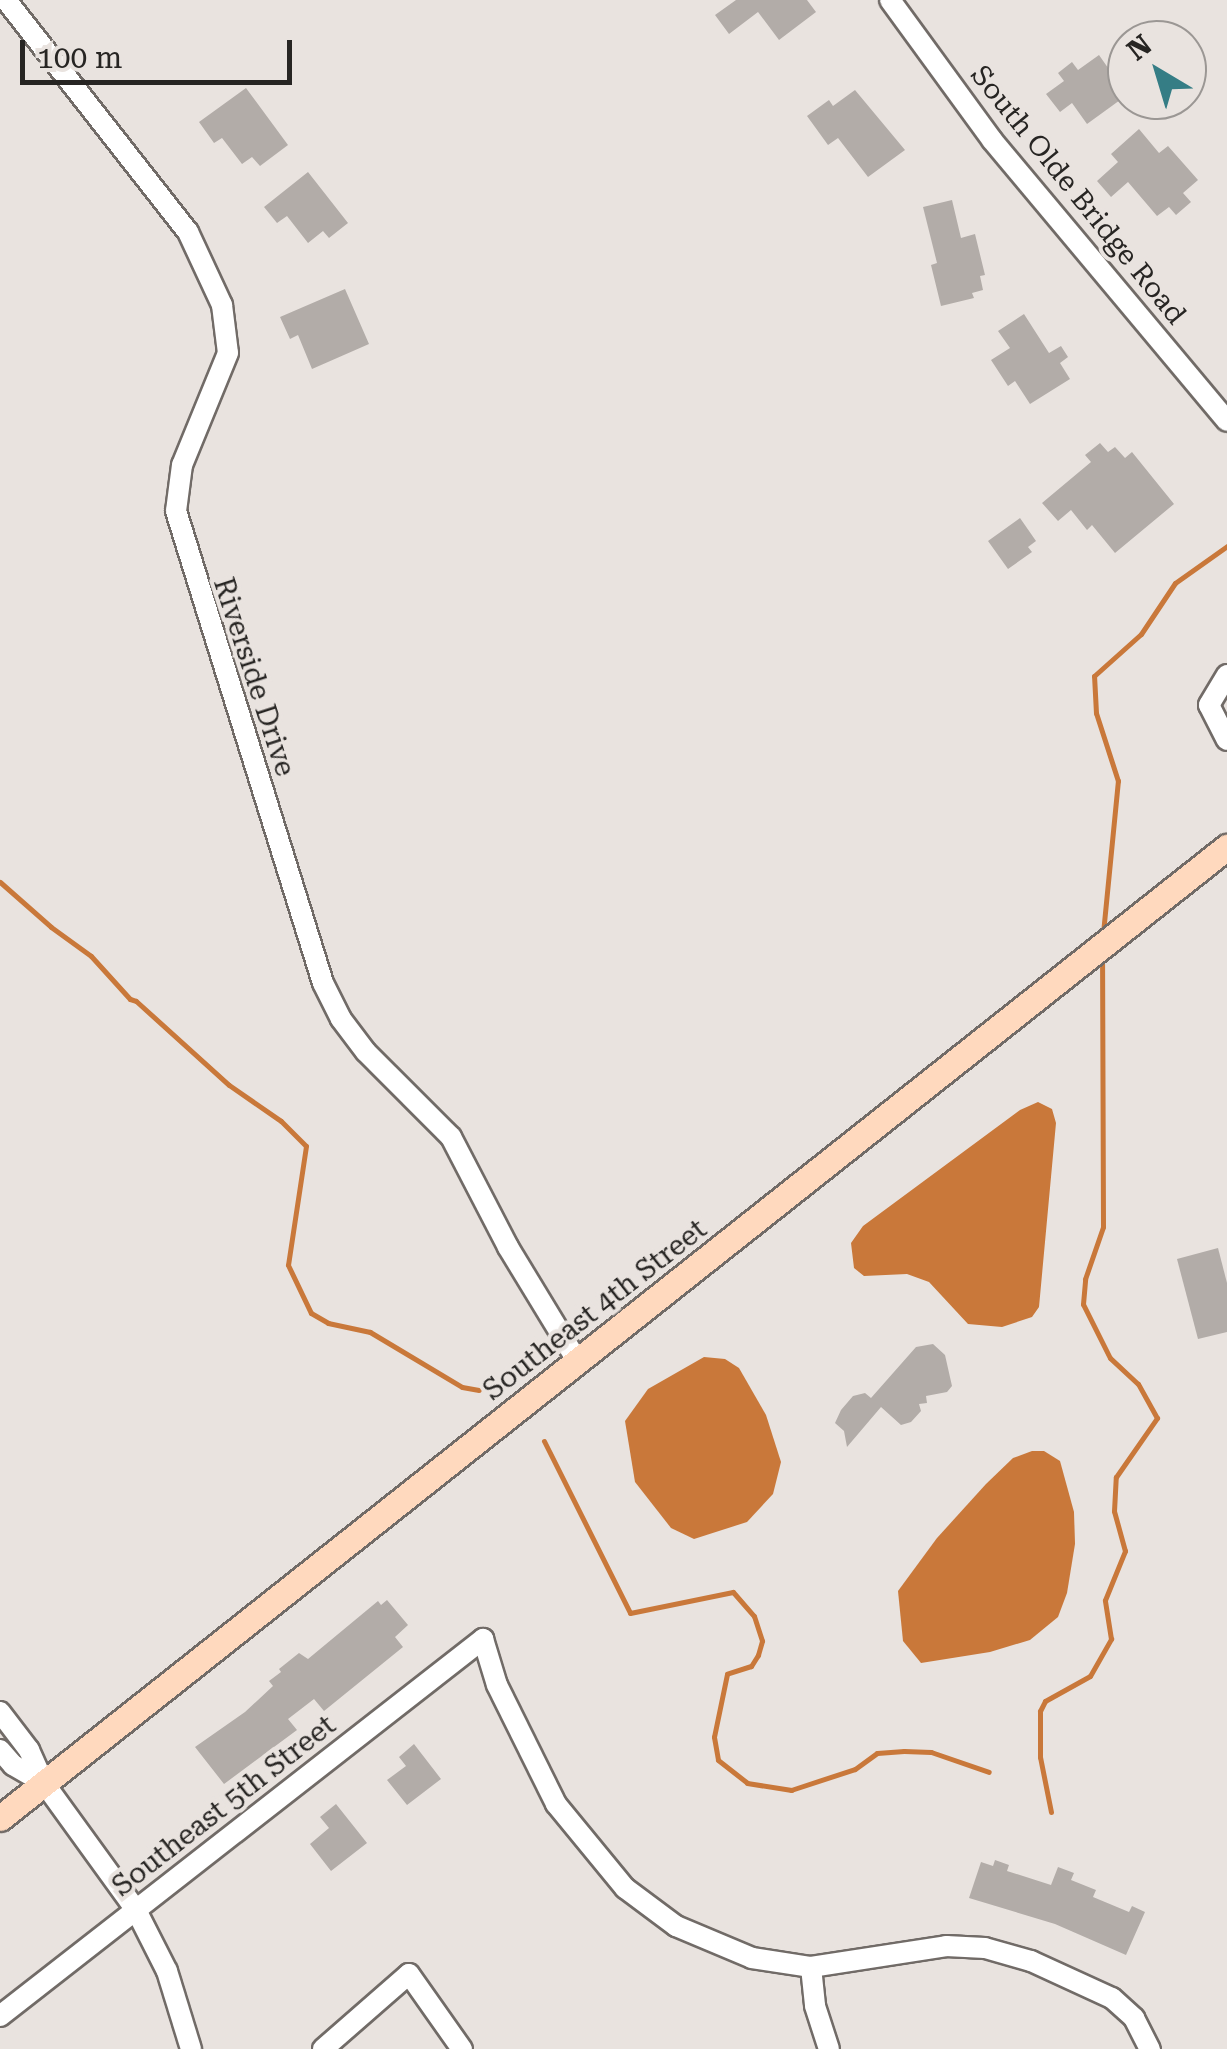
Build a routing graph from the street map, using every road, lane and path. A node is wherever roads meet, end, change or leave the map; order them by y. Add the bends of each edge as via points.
1 (6, 0) edge
2 (890, 0) edge
3 (1227, 422) edge
4 (1227, 675) edge
5 (1227, 740) edge
6 (1226, 851) edge
7 (578, 1362) junction
8 (0, 1712) edge
9 (0, 1750) edge
10 (44, 1783) junction
11 (0, 1818) edge
12 (136, 1910) junction
13 (811, 1967) junction
14 (0, 2016) edge
15 (190, 2049) edge
16 (323, 2049) edge
17 (462, 2049) edge
18 (828, 2049) edge
19 (1150, 2049) edge

1 - 7 street, Riverside Drive via 188,232 222,305 225,368 182,465 176,511 323,983 358,1042 451,1136
2 - 3 street, South Olde Bridge Road via 992,140
4 - 5 street via 1209,705
6 - 7 main road, Southeast 4th Street
7 - 10 main road, Southeast 4th Street
8 - 10 street
9 - 10 street
10 - 11 main road, Southeast 4th Street
10 - 12 street
12 - 13 street, Southeast 5th Street via 483,1639 497,1685 556,1804 624,1888 676,1926 724,1949
12 - 14 street, Southeast 5th Street
12 - 15 street via 167,1971
13 - 18 street
13 - 19 street via 946,1946 984,1948 1103,1992 1134,2018
16 - 17 street via 409,1974

